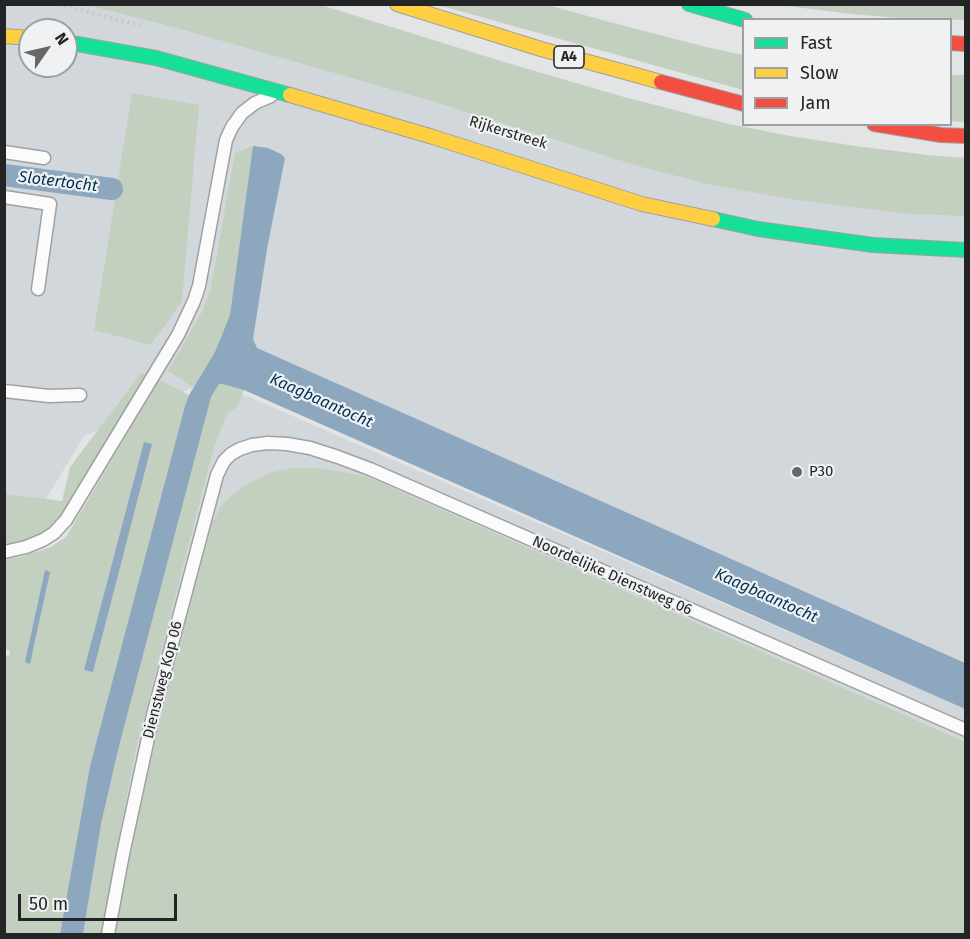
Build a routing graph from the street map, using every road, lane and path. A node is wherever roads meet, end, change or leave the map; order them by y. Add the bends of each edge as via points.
1 (58, 4) edge
2 (397, 4) edge
3 (689, 4) edge
4 (742, 19) edge
5 (149, 28) dead end
6 (78, 44) edge
7 (284, 93) junction
8 (742, 103) edge
9 (886, 126) edge
10 (966, 136) edge
11 (4, 152) edge
12 (44, 158) dead end
13 (4, 197) edge
14 (966, 250) edge
15 (38, 289) dead end
16 (4, 391) edge
17 (80, 395) dead end
18 (252, 445) joint
19 (4, 552) edge
20 (966, 730) edge
21 (108, 934) edge

1 - 5 path
2 - 8 main road, A4 via 541,50
3 - 4 main road
6 - 7 main road, Rijkerstreek via 156,58
7 - 14 main road, Rijkerstreek via 642,204 770,231 873,245
7 - 19 lane via 250,107 228,133 197,294 178,335 73,511 59,529 43,540
9 - 10 main road
11 - 12 lane
13 - 15 lane via 50,204
16 - 17 lane
18 - 20 lane, Noordelijke Dienstweg 06 via 287,444 338,457
18 - 21 lane, Dienstweg Kop 06 via 231,454 217,475 153,715

